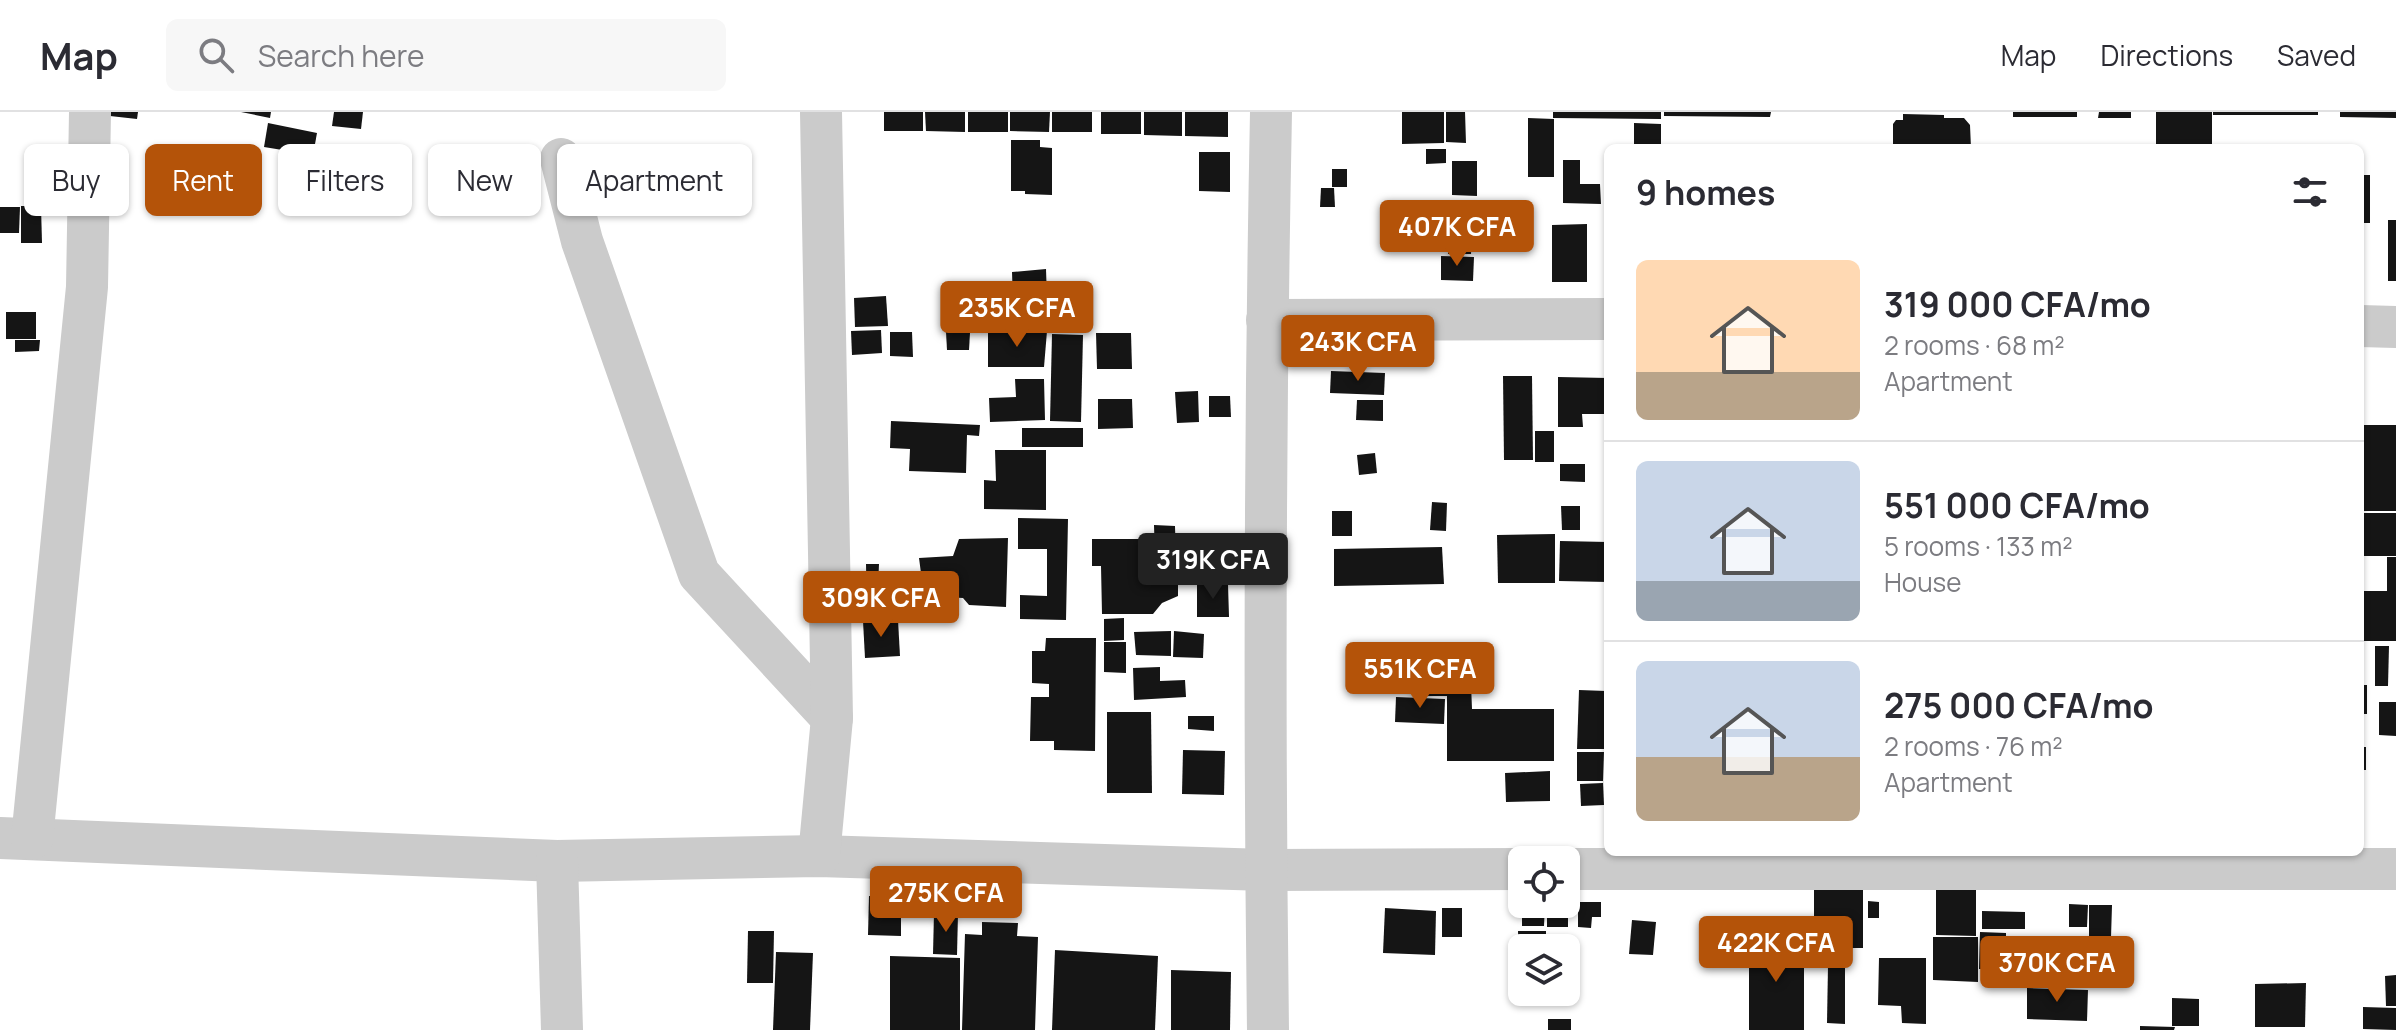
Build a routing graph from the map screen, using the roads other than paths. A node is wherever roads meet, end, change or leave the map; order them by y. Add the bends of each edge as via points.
1 (90, 112) edge
2 (821, 112) edge
3 (1271, 112) edge
4 (576, 216) edge
5 (1604, 319) edge
6 (1267, 320) junction
7 (2364, 326) edge
8 (2396, 327) edge
9 (832, 718) junction
10 (16, 838) edge
11 (819, 856) junction
12 (557, 861) junction
13 (1508, 869) edge
14 (1580, 869) edge
15 (2396, 869) edge
16 (1266, 870) junction
17 (562, 1030) edge
18 (1268, 1030) edge

1 - 10 street via 87,287
2 - 9 street
3 - 6 street
4 - 9 street via 699,574
5 - 6 street
6 - 16 street
7 - 8 street
9 - 11 street
10 - 12 street
11 - 12 street
11 - 16 street
12 - 17 street
13 - 16 street
14 - 15 street
16 - 18 street

